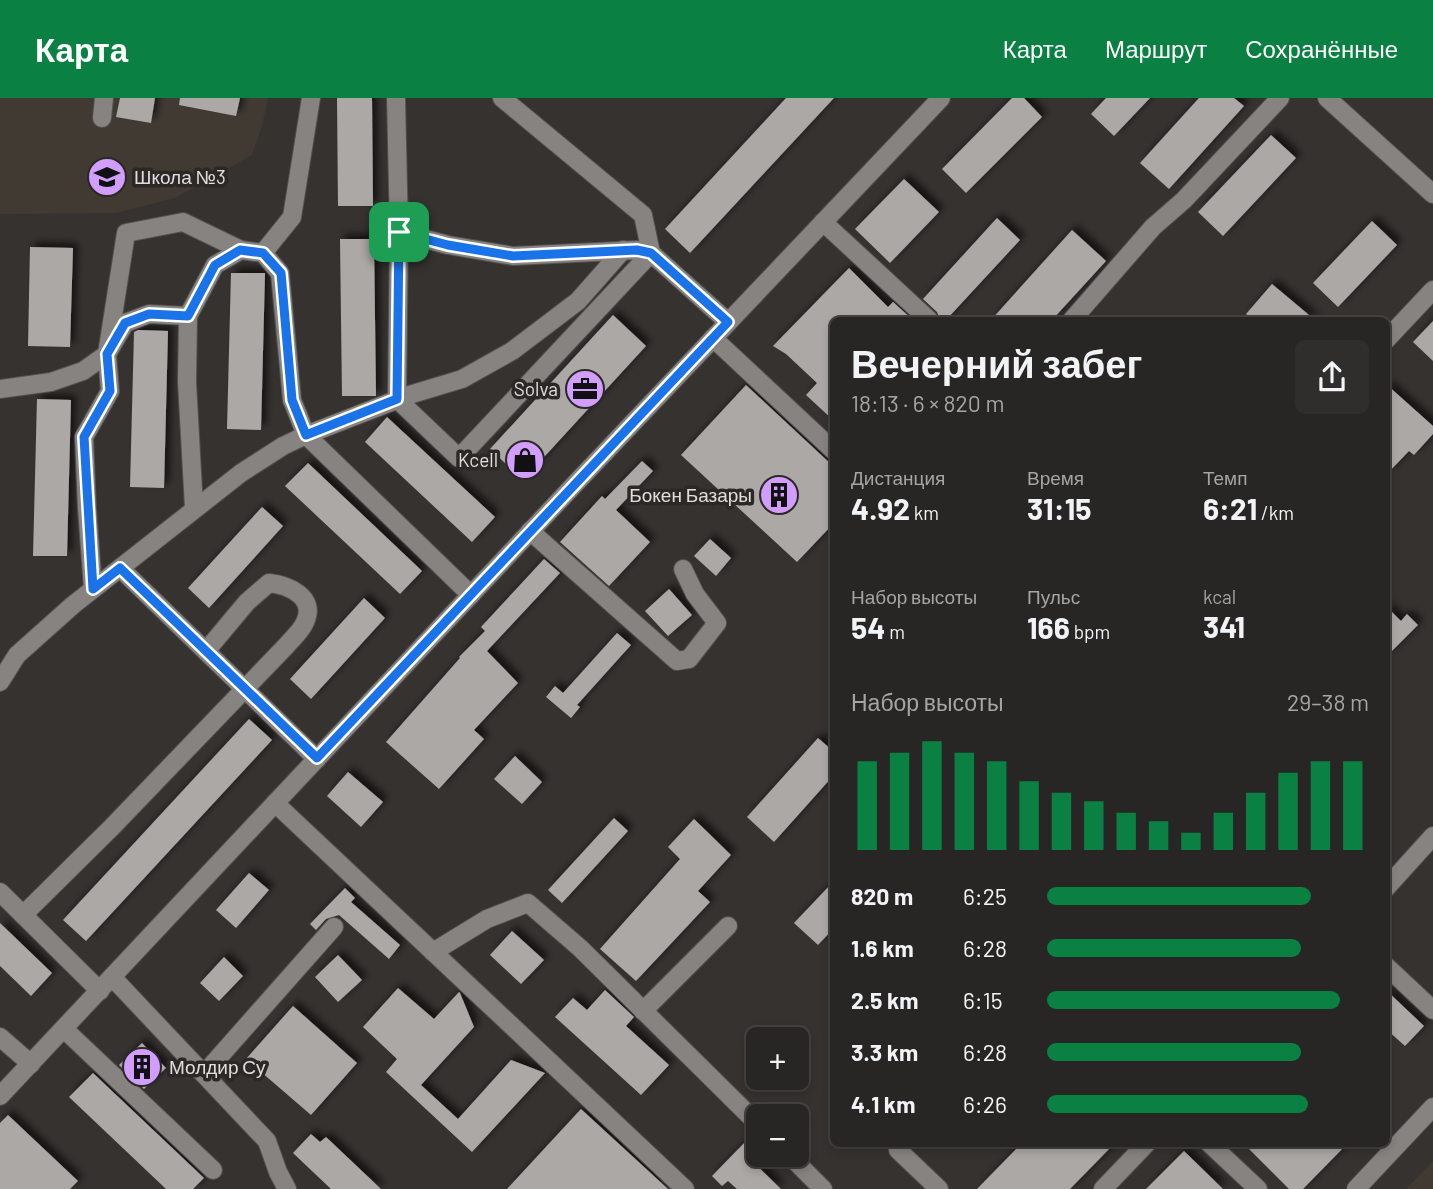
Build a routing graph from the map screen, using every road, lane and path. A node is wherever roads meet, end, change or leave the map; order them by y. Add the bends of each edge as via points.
1 (104, 98) edge
2 (311, 98) edge
3 (396, 98) edge
4 (502, 98) edge
5 (941, 98) edge
6 (1280, 98) edge
7 (1327, 98) edge
8 (102, 118) dead end
9 (1433, 194) edge
10 (823, 222) junction
11 (399, 232) junction
12 (240, 250) junction
13 (623, 250) junction
14 (263, 253) junction
15 (651, 253) junction
16 (1433, 290) edge
17 (188, 316) junction
18 (926, 317) edge
19 (1075, 317) edge
20 (728, 322) junction
21 (1390, 336) edge
22 (713, 338) junction
23 (107, 354) junction
24 (0, 389) edge
25 (397, 399) junction
26 (306, 435) junction
27 (830, 447) edge
28 (194, 508) junction
29 (530, 531) junction
30 (120, 568) junction
31 (683, 569) dead end
32 (93, 589) junction
33 (471, 594) junction
34 (206, 650) junction
35 (0, 682) edge
36 (244, 687) junction
37 (317, 758) junction
38 (275, 803) junction
39 (1433, 836) edge
40 (1390, 884) edge
41 (0, 892) edge
42 (23, 915) junction
43 (728, 926) dead end
44 (334, 927) dead end
45 (433, 952) junction
46 (1390, 970) edge
47 (112, 977) junction
48 (100, 991) junction
49 (1433, 1010) edge
50 (643, 1011) junction
51 (64, 1029) junction
52 (0, 1037) edge
53 (31, 1064) junction
54 (204, 1074) junction
55 (0, 1096) edge
56 (1433, 1107) edge
57 (746, 1112) edge
58 (1143, 1147) edge
59 (1213, 1147) edge
60 (898, 1150) dead end
61 (801, 1167) edge
62 (212, 1170) dead end
63 (288, 1189) edge
64 (685, 1189) edge
65 (823, 1189) edge
66 (939, 1189) edge
67 (1103, 1189) edge
68 (1258, 1189) edge
69 (1356, 1189) edge

1 - 8 street
2 - 14 street via 292,217
3 - 11 street
4 - 15 street via 643,215
5 - 10 street
6 - 19 street via 1153,227
7 - 9 street
10 - 18 street
10 - 20 street
11 - 13 street via 513,256
11 - 25 street
12 - 14 street
12 - 17 street via 215,265
12 - 23 street via 183,222 126,233
13 - 15 street
13 - 25 street via 578,302 512,351 462,379
14 - 26 street via 281,273 292,400
15 - 20 street
15 - 25 street via 458,458
16 - 21 street
17 - 23 street via 149,314 125,323
17 - 28 street
20 - 22 street
22 - 27 street
22 - 29 street
23 - 24 street via 83,372
23 - 32 street via 110,391 84,437
25 - 26 street
26 - 28 street
26 - 33 street
28 - 30 street
29 - 31 street via 677,661 689,659 717,623
29 - 33 street
30 - 32 street
30 - 34 street
32 - 35 street via 18,655
33 - 37 street
34 - 36 street
34 - 36 street via 269,583 283,584 301,594 308,608 306,622
36 - 37 street
36 - 42 street
37 - 38 street
38 - 45 street
38 - 47 street
39 - 40 street
41 - 42 street
42 - 48 street
43 - 50 street
44 - 54 street
45 - 50 street via 487,919 528,903
45 - 64 street
46 - 49 street
47 - 48 street
47 - 54 street
48 - 51 street
50 - 57 street
51 - 53 street
51 - 62 street
52 - 53 street
53 - 55 street
54 - 63 street via 267,1141
56 - 69 street
58 - 67 street
59 - 68 street
60 - 66 street
61 - 65 street

